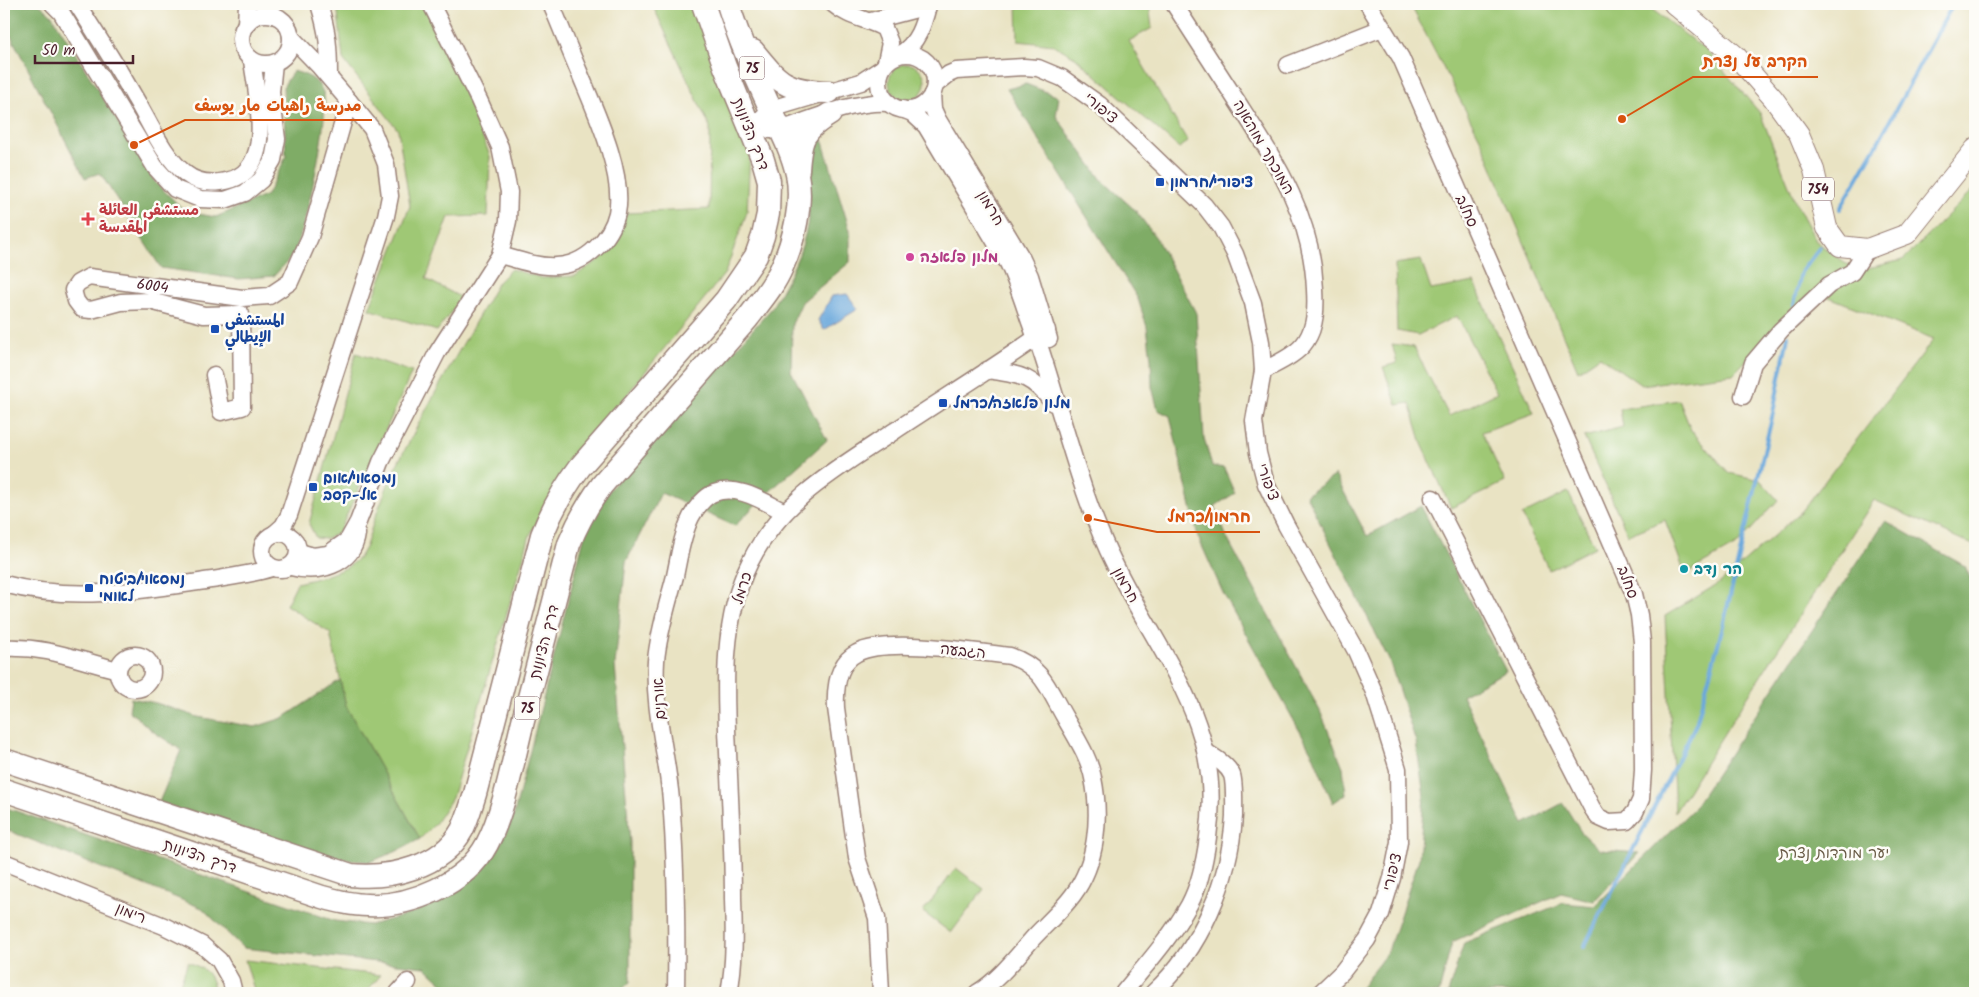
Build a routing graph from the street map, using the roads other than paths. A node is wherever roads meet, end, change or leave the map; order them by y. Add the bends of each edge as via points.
1 (53, 4) edge
2 (77, 4) edge
3 (247, 4) edge
4 (267, 4) edge
5 (319, 4) edge
6 (431, 4) edge
7 (551, 4) edge
8 (703, 4) edge
9 (728, 4) edge
10 (833, 4) edge
11 (1174, 4) edge
12 (1368, 4) edge
13 (1674, 4) edge
14 (928, 5) edge
15 (277, 17) junction
16 (870, 21) junction
17 (246, 25) junction
18 (1382, 28) junction
19 (738, 33) junction
20 (291, 37) junction
21 (252, 60) junction
22 (889, 62) junction
23 (274, 63) junction
24 (927, 63) junction
25 (1288, 65) dead end
26 (984, 70) junction
27 (329, 77) junction
28 (934, 90) junction
29 (349, 101) junction
30 (829, 103) junction
31 (896, 106) junction
32 (771, 109) junction
33 (751, 129) junction
34 (780, 130) junction
35 (1975, 149) edge
36 (797, 176) junction
37 (1867, 249) junction
38 (500, 256) junction
39 (242, 298) junction
40 (241, 314) junction
41 (1041, 334) junction
42 (987, 370) junction
43 (1263, 371) junction
44 (214, 375) dead end
45 (1743, 396) dead end
46 (1061, 412) junction
47 (295, 496) junction
48 (1433, 498) dead end
49 (785, 512) junction
50 (358, 522) junction
51 (274, 534) junction
52 (297, 546) junction
53 (261, 552) junction
54 (291, 567) junction
55 (272, 568) junction
56 (226, 577) junction
57 (4, 584) edge
58 (4, 648) edge
59 (118, 670) dead end
60 (1206, 752) junction
61 (4, 760) edge
62 (4, 790) edge
63 (4, 862) edge
64 (234, 993) edge
65 (676, 993) edge
66 (729, 993) edge
67 (881, 993) edge
68 (977, 993) edge
69 (1123, 993) edge
70 (1153, 993) edge
71 (1320, 993) edge

1 - 23 street via 61,12 155,167 175,189 200,198 225,200 245,193 261,180 273,160 277,139 271,92
2 - 21 street via 171,158 186,174 201,182 220,183 238,177 249,167 258,151 260,131
3 - 17 street
4 - 15 street
5 - 27 street via 329,44
6 - 38 street via 500,147 509,192 508,221
7 - 38 street via 605,134 617,192 616,213 606,239 588,256 566,266 542,267
8 - 33 highway, דרך הציונות / 75
9 - 19 highway, דרך הציונות / 75
10 - 16 street via 848,15
11 - 43 street, המוכתר מוהאנה via 1275,160 1297,204 1310,244 1315,298 1312,328 1302,346
12 - 18 street, סחלב
13 - 37 main road, 754 via 1737,57 1773,98 1799,134 1814,170 1827,228 1840,246
14 - 16 street
14 - 22 street via 915,41
14 - 24 street via 923,53
15 - 17 street via 262,14
15 - 20 street via 289,29
16 - 22 street via 884,28 890,43
17 - 21 street via 242,32 243,48
18 - 25 street
18 - 48 street, סחלב via 1401,58 1634,594 1642,642 1643,770 1641,799 1627,821 1609,822 1598,817 1592,808
19 - 30 highway via 782,82
19 - 32 highway, דרך הציונות / 75
20 - 23 street via 287,53
20 - 27 street
21 - 23 street
22 - 24 street via 917,55
22 - 30 street
22 - 31 street via 879,78 879,88 883,96
24 - 26 street, ציפורי via 945,68
24 - 28 street via 935,78
26 - 28 street, ציפורי via 948,74
26 - 43 street, ציפורי via 1038,68 1062,78 1100,105 1204,205 1221,227 1245,277 1260,336
27 - 29 street
28 - 31 street via 920,107 911,110
28 - 41 street, חרמון via 933,109 938,120 1030,276
29 - 39 street, 6004 via 310,237 290,282 269,296
29 - 47 street via 372,129 386,164 390,196
30 - 31 street
30 - 32 street
30 - 34 street
30 - 36 highway via 805,133 799,150
31 - 41 street, חרמון via 912,113 926,126 1008,263
32 - 33 street
32 - 34 highway, דרך הציונות / 75
33 - 34 street
33 - 61 highway, דרך הציונות / 75 via 769,180 770,194 767,222 756,256 726,300 580,467 553,508 542,535 468,816 452,844 402,872 368,877 351,875
34 - 36 highway, דרך הציונות / 75
35 - 37 main road, 754 via 1907,234
36 - 62 highway, דרך הציונות / 75 via 796,219 791,244 768,292 602,485 578,521 569,544 495,826 472,864 457,877 411,899 367,906 346,903
37 - 45 street via 1852,272 1829,286 1781,330 1753,363
38 - 50 street via 437,353 381,462
39 - 40 street
39 - 40 street, 6004 via 89,277 73,290 82,308 91,310 120,302 150,301 204,315
40 - 44 street via 242,407 221,412
41 - 42 street, כרמל
41 - 46 street, חרמון
42 - 46 street via 1018,374 1040,385
42 - 49 street, כרמל via 808,489
43 - 71 street, ציפורי via 1254,421 1266,484 1356,651 1374,692 1398,769 1399,842 1381,914 1367,940 1342,972
46 - 60 street, חרמון via 1082,484 1109,552 1180,684 1196,717
47 - 51 street via 286,520
47 - 52 street
49 - 65 street, אורנים via 749,494 734,491 712,493 691,517 667,610 656,660 656,696 671,799
49 - 66 street, כרמל via 768,531 749,564 736,604 728,645 725,703 734,940
50 - 52 street via 348,540 328,554 313,556
50 - 54 street via 353,550 337,563 325,569
51 - 52 street via 286,534
51 - 53 street via 265,541
52 - 54 street via 297,558
53 - 55 street via 265,563
53 - 56 street via 251,564
54 - 55 street
55 - 56 street via 252,575
56 - 57 street via 146,590 65,594
58 - 59 street via 65,654
60 - 69 street, חרמון via 1211,785 1211,819 1199,882 1174,927
60 - 70 street via 1223,763 1232,775 1235,804 1227,866 1216,899 1189,950
63 - 64 street, רימון via 164,926 202,945 219,960
67 - 68 street, הגבעה via 876,918 857,858 835,691 847,661 857,653 893,645 1010,656 1025,661 1041,676 1087,758 1093,778 1097,818 1090,860 1084,875 1073,895

